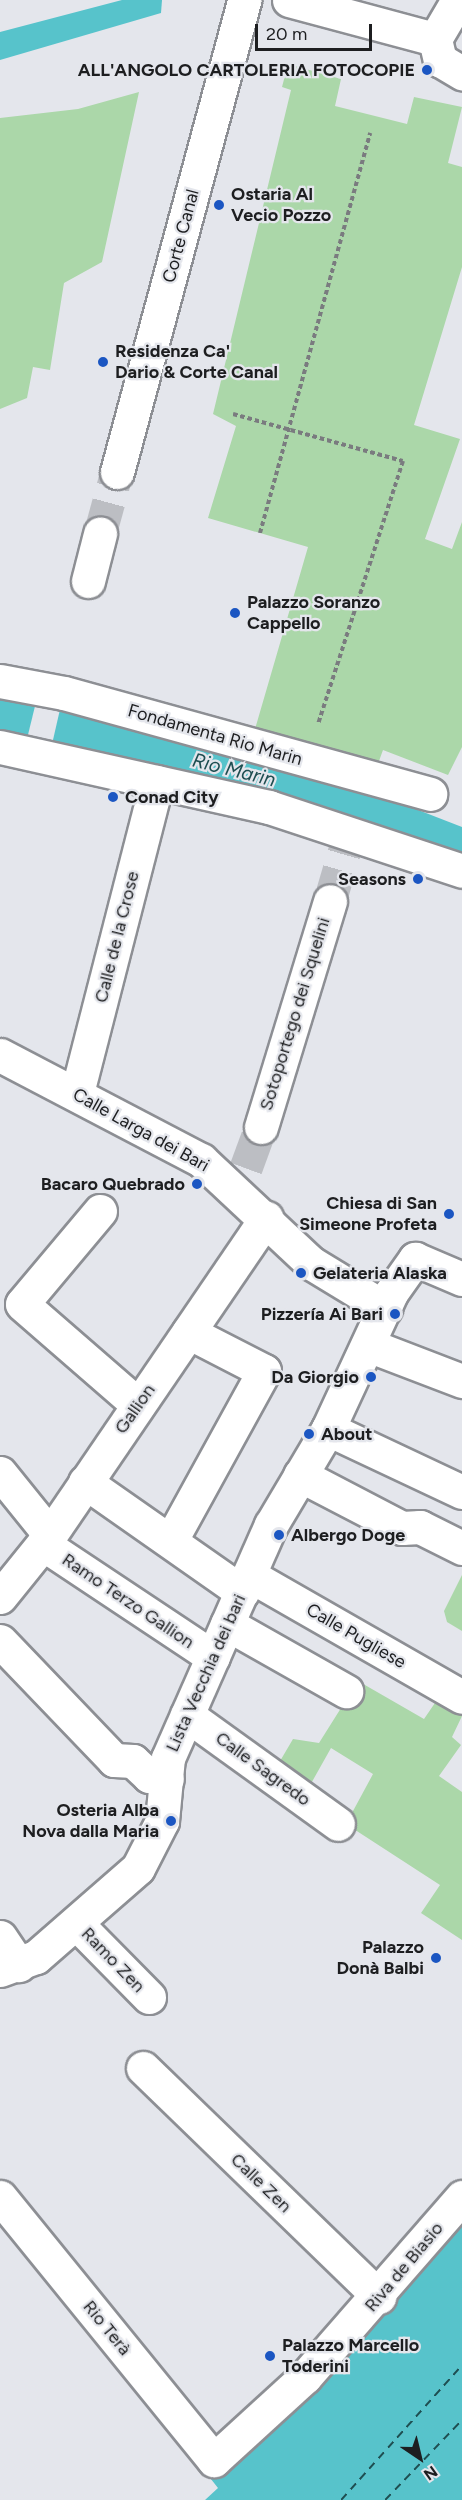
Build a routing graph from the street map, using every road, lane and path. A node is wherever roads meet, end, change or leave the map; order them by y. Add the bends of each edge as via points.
1 (244, 0) edge
2 (458, 0) edge
3 (304, 2) edge
4 (435, 39) junction
5 (462, 73) edge
6 (370, 132) dead end
7 (233, 414) dead end
8 (288, 429) junction
9 (117, 472) tunnel mouth
10 (260, 533) dead end
11 (100, 534) tunnel mouth
12 (88, 581) dead end
13 (0, 681) edge
14 (315, 733) dead end
15 (0, 747) edge
16 (157, 782) junction
17 (430, 794) dead end
18 (462, 871) edge
19 (330, 901) tunnel mouth
20 (0, 1054) edge
21 (76, 1093) junction
22 (261, 1127) tunnel mouth
23 (100, 1211) dead end
24 (266, 1218) junction
25 (462, 1279) edge
26 (385, 1308) junction
27 (188, 1332) junction
28 (368, 1345) junction
29 (462, 1382) edge
30 (138, 1405) junction
31 (328, 1429) junction
32 (0, 1473) edge
33 (300, 1475) junction
34 (85, 1482) junction
35 (462, 1492) edge
36 (46, 1540) junction
37 (171, 1540) junction
38 (462, 1548) edge
39 (245, 1583) junction
40 (0, 1597) edge
41 (227, 1624) junction
42 (0, 1641) edge
43 (213, 1657) junction
44 (346, 1690) dead end
45 (462, 1697) edge
46 (187, 1715) junction
47 (167, 1779) junction
48 (339, 1824) dead end
49 (76, 1923) junction
50 (0, 1936) edge
51 (9, 1967) edge
52 (149, 1997) dead end
53 (143, 2068) dead end
54 (0, 2197) edge
55 (462, 2197) edge
56 (379, 2297) junction
57 (214, 2460) joint

1 - 9 street, Corte Canal
2 - 4 street
3 - 4 street
4 - 5 street via 440,60
6 - 8 path
7 - 8 path
8 - 10 path
8 - 14 path via 403,461
11 - 12 street
13 - 17 street, Fondamenta Rio Marin via 54,687
15 - 16 street
16 - 18 street via 269,807 349,838
16 - 21 street, Calle de la Crose
19 - 22 street, Sotoportego dei Squelini
20 - 21 street, Calle Larga dei Bari
21 - 24 street, Calle Larga dei Bari via 241,1182
23 - 30 street via 22,1304
24 - 26 street, Calle Larga dei Bari via 311,1263
24 - 27 street, Gallion
25 - 26 street, Lista Vecchia dei bari via 415,1259
26 - 28 street, Lista Vecchia dei bari
27 - 30 street, Gallion
27 - 37 street via 264,1371
28 - 29 street
28 - 31 street, Lista Vecchia dei bari
30 - 34 street, Gallion
31 - 33 street, Lista Vecchia dei bari
31 - 35 street
32 - 36 street, Ramo Terzo Gallion
33 - 38 street via 402,1528 420,1527
33 - 39 street, Lista Vecchia dei bari
34 - 36 street, Gallion
34 - 37 street, Calle Pugliese
36 - 40 street, Gallion
36 - 43 street, Ramo Terzo Gallion
37 - 39 street, Calle Pugliese via 180,1553
39 - 41 street, Lista Vecchia dei bari
39 - 45 street, Calle Pugliese
41 - 43 street, Lista Vecchia dei bari
41 - 44 street
42 - 47 street via 114,1760 133,1761 149,1776
43 - 46 street, Lista Vecchia dei bari
46 - 47 street, Lista Vecchia dei bari via 168,1758
46 - 48 street, Calle Sagredo
47 - 49 street, Lista Vecchia dei bari via 162,1821 138,1868
49 - 51 street, Lista Vecchia dei bari
49 - 52 street, Ramo Zen
50 - 51 street
53 - 56 street, Calle Zen
54 - 57 street, Rio Terà
55 - 56 street, Riva de Biasio
56 - 57 street, Riva de Biasio via 305,2377

